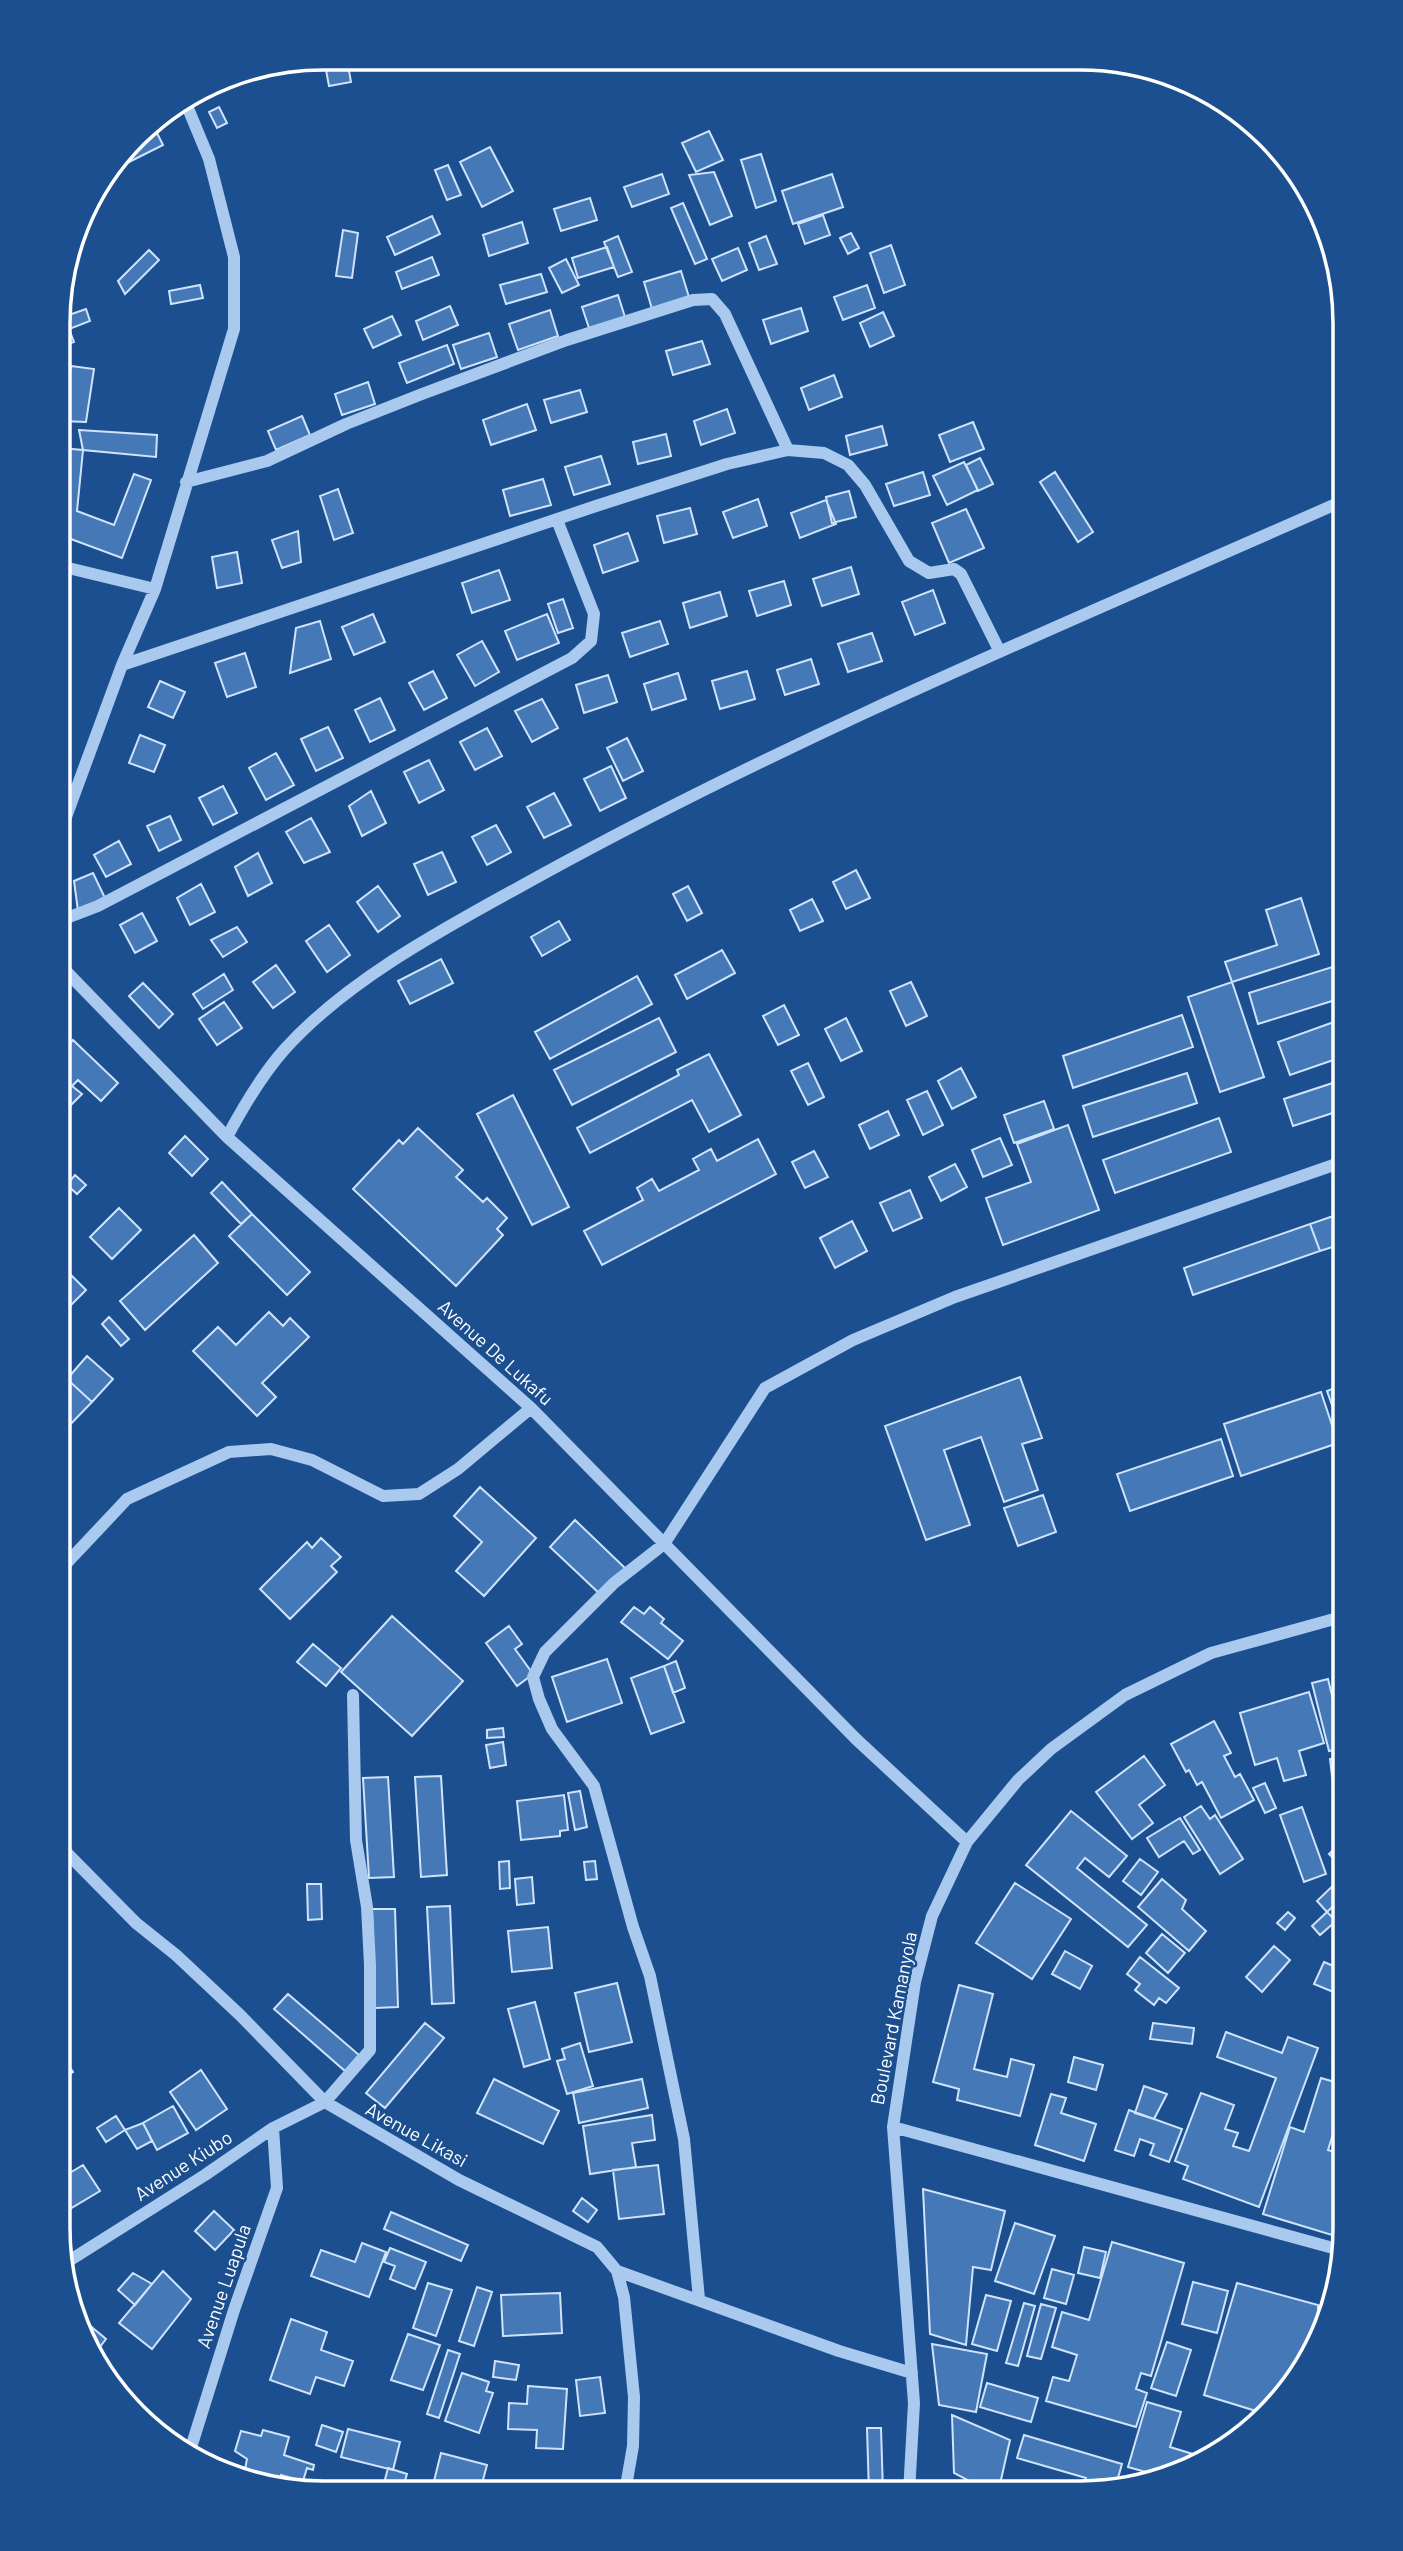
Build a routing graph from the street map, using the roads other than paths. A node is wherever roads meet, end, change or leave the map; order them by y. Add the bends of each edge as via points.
1 (188, 109) edge
2 (788, 450) junction
3 (186, 482) junction
4 (1333, 505) edge
5 (557, 520) junction
6 (70, 568) edge
7 (155, 589) junction
8 (1000, 652) junction
9 (122, 665) junction
10 (70, 806) edge
11 (70, 917) edge
12 (70, 975) edge
13 (227, 1137) junction
14 (1333, 1165) edge
15 (531, 1408) junction
16 (664, 1544) junction
17 (70, 1560) edge
18 (1333, 1619) edge
19 (353, 1695) dead end
20 (967, 1842) junction
21 (70, 1856) edge
22 (325, 2102) junction
23 (892, 2127) junction
24 (273, 2129) junction
25 (1332, 2247) edge
26 (72, 2259) edge
27 (617, 2271) junction
28 (699, 2299) junction
29 (912, 2373) junction
30 (191, 2444) edge
31 (627, 2481) edge
32 (910, 2481) edge

1 - 3 street via 209,159 234,257 234,329
2 - 3 street via 725,314 712,299 693,300 567,340 346,424 267,461
2 - 5 street via 727,464
2 - 8 street via 824,453 848,464 909,561 929,573 954,569 961,574
3 - 7 street
4 - 8 street
5 - 9 street
5 - 11 street via 594,614 591,641 572,658
6 - 7 street
7 - 9 street
8 - 13 street via 705,788 425,939 345,996 285,1049 249,1097
9 - 10 street
12 - 13 street, Avenue De Lukafu
13 - 15 street, Avenue De Lukafu
14 - 16 street via 955,1297 808,1362 765,1388
15 - 16 street, Avenue De Lukafu
15 - 17 street via 458,1469 419,1494 383,1496 323,1465 271,1449 229,1452 127,1499
16 - 20 street, Avenue De Lukafu via 856,1739
16 - 28 street via 614,1583 545,1652 533,1677 552,1729 594,1786 650,1976 684,2139
18 - 20 street, Boulevard Kamanyola via 1211,1653 1125,1695 1051,1749 1018,1780
19 - 22 street via 356,1840 370,1965 370,2049
20 - 23 street, Boulevard Kamanyola via 932,1916 925,1942
21 - 22 street, Avenue Likasi via 136,1923 240,2015
22 - 24 street, Avenue Kiubo
22 - 27 street, Avenue Likasi via 459,2180 597,2248
23 - 25 street
23 - 29 street, Boulevard Kamanyola
24 - 26 street, Avenue Kiubo
24 - 30 street, Avenue Luapula via 277,2188
27 - 28 street
27 - 31 street via 634,2397
28 - 29 street
29 - 32 street, Boulevard Kamanyola

